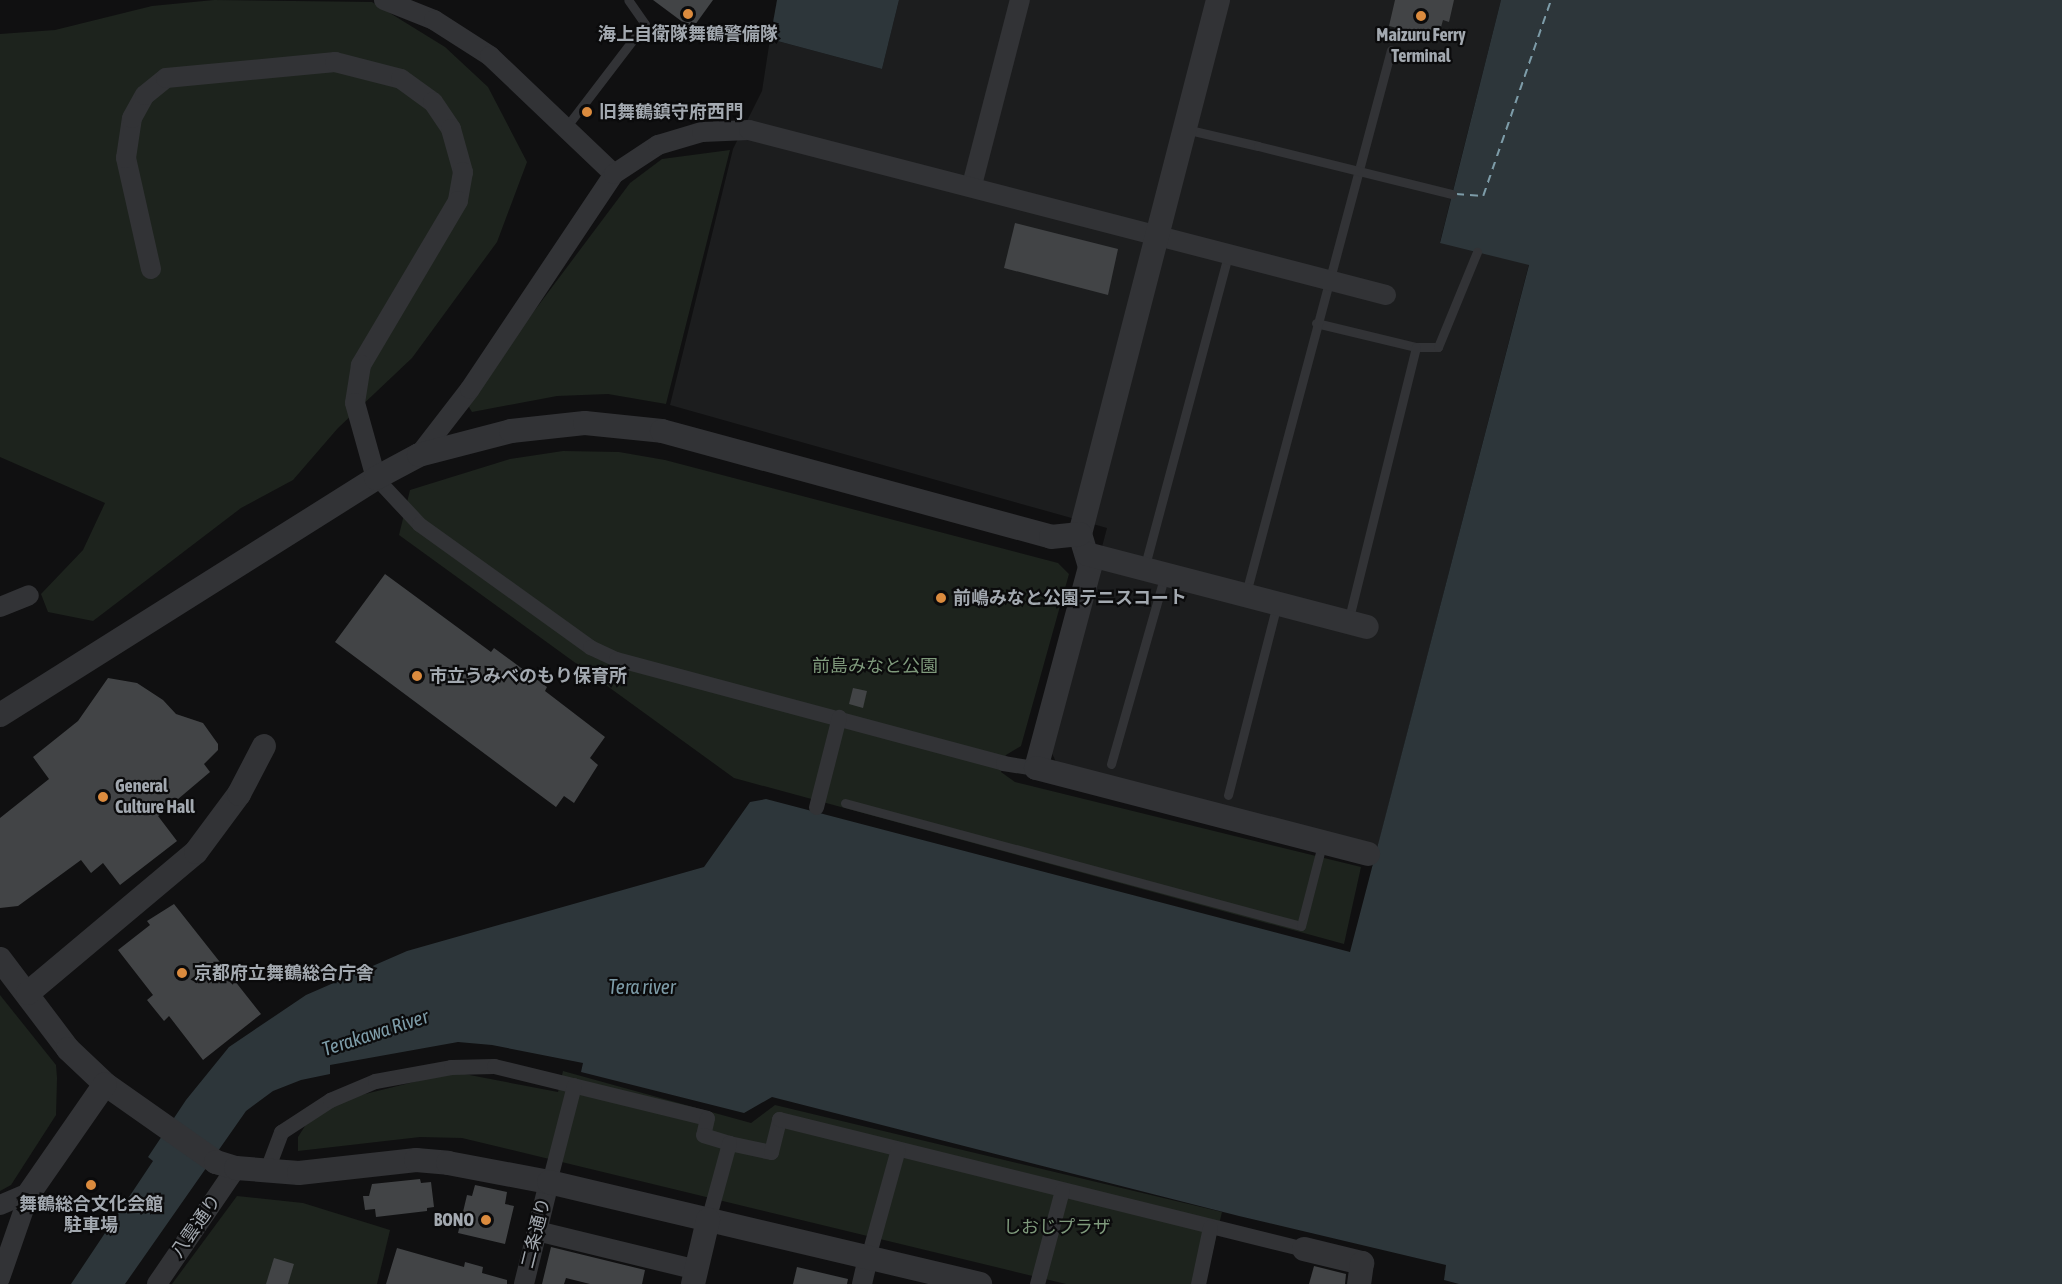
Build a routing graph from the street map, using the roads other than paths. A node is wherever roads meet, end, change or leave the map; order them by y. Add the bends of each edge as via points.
1 (384, 0) edge
2 (628, 0) edge
3 (1020, 0) edge
4 (1218, 0) edge
5 (1391, 50) dead end
6 (567, 126) junction
7 (1185, 129) junction
8 (614, 174) junction
9 (972, 185) junction
10 (1452, 194) dead end
11 (1155, 236) junction
12 (1477, 252) dead end
13 (1228, 255) junction
14 (151, 268) dead end
15 (1328, 280) junction
16 (1386, 295) dead end
17 (1316, 323) junction
18 (1416, 347) junction
19 (419, 455) junction
20 (376, 478) junction
21 (1083, 544) junction
22 (1154, 572) junction
23 (29, 595) dead end
24 (1245, 595) junction
25 (1277, 604) junction
26 (0, 607) edge
27 (1358, 625) joint
28 (0, 715) edge
29 (839, 717) junction
30 (264, 746) dead end
31 (1111, 764) dead end
32 (1036, 768) junction
33 (1228, 795) dead end
34 (845, 803) dead end
35 (816, 807) dead end
36 (1323, 842) junction
37 (1368, 854) dead end
38 (0, 959) edge
39 (27, 993) junction
40 (105, 1084) junction
41 (574, 1085) junction
42 (729, 1143) junction
43 (898, 1149) junction
44 (226, 1165) junction
45 (266, 1172) junction
46 (549, 1182) junction
47 (1062, 1190) junction
48 (30, 1192) junction
49 (0, 1205) edge
50 (708, 1220) junction
51 (1210, 1227) junction
52 (537, 1231) junction
53 (1304, 1250) joint
54 (868, 1257) junction
55 (695, 1277) edge
56 (0, 1278) edge
57 (156, 1284) edge
58 (524, 1284) edge
59 (862, 1284) edge
60 (980, 1284) edge
61 (1037, 1284) edge
62 (1198, 1284) edge
63 (1359, 1284) edge

1 - 6 street via 434,20 490,56
2 - 6 lane via 645,24
3 - 9 street
4 - 7 street
5 - 15 lane
6 - 8 street
7 - 10 lane, bridge
7 - 11 street
8 - 9 street via 658,145 702,132 749,130
8 - 19 street via 470,389
9 - 11 street
11 - 13 street
11 - 21 street
12 - 18 lane via 1438,346
13 - 15 street
13 - 22 lane
14 - 20 street via 126,158 132,118 145,95 166,78 334,62 400,79 433,102 451,129 463,172 458,201 361,365 355,403
15 - 16 street
15 - 17 lane
17 - 18 lane
17 - 24 lane
18 - 27 lane
19 - 20 street
19 - 21 street via 511,432 585,423 651,430
20 - 28 street
20 - 29 street via 419,524 590,647 616,659
21 - 22 street
21 - 32 street via 1090,567
22 - 24 street
22 - 31 lane
23 - 26 street
24 - 25 street
25 - 27 street
25 - 33 lane
29 - 32 street via 1003,764
29 - 35 street
30 - 39 street via 239,794 196,852
32 - 36 street
34 - 36 lane via 1301,926
36 - 37 street
38 - 39 street
39 - 40 street via 68,1049
40 - 44 street via 161,1126
40 - 48 street
41 - 42 street via 707,1118 703,1136
41 - 45 street via 494,1066 451,1067 375,1081 330,1100 281,1132
41 - 46 street
42 - 43 street via 771,1152 779,1119
42 - 50 street
43 - 47 street
43 - 54 street
44 - 45 street
44 - 57 street, 八雲通り
45 - 46 street via 299,1173 416,1160
46 - 50 street
46 - 52 street, 二条通り
47 - 51 street
47 - 61 street
48 - 49 street
48 - 56 street
50 - 54 street
50 - 55 street
51 - 53 street
51 - 62 street
52 - 55 street
52 - 58 street, 二条通り
53 - 63 street via 1362,1263
54 - 59 street
54 - 60 street

